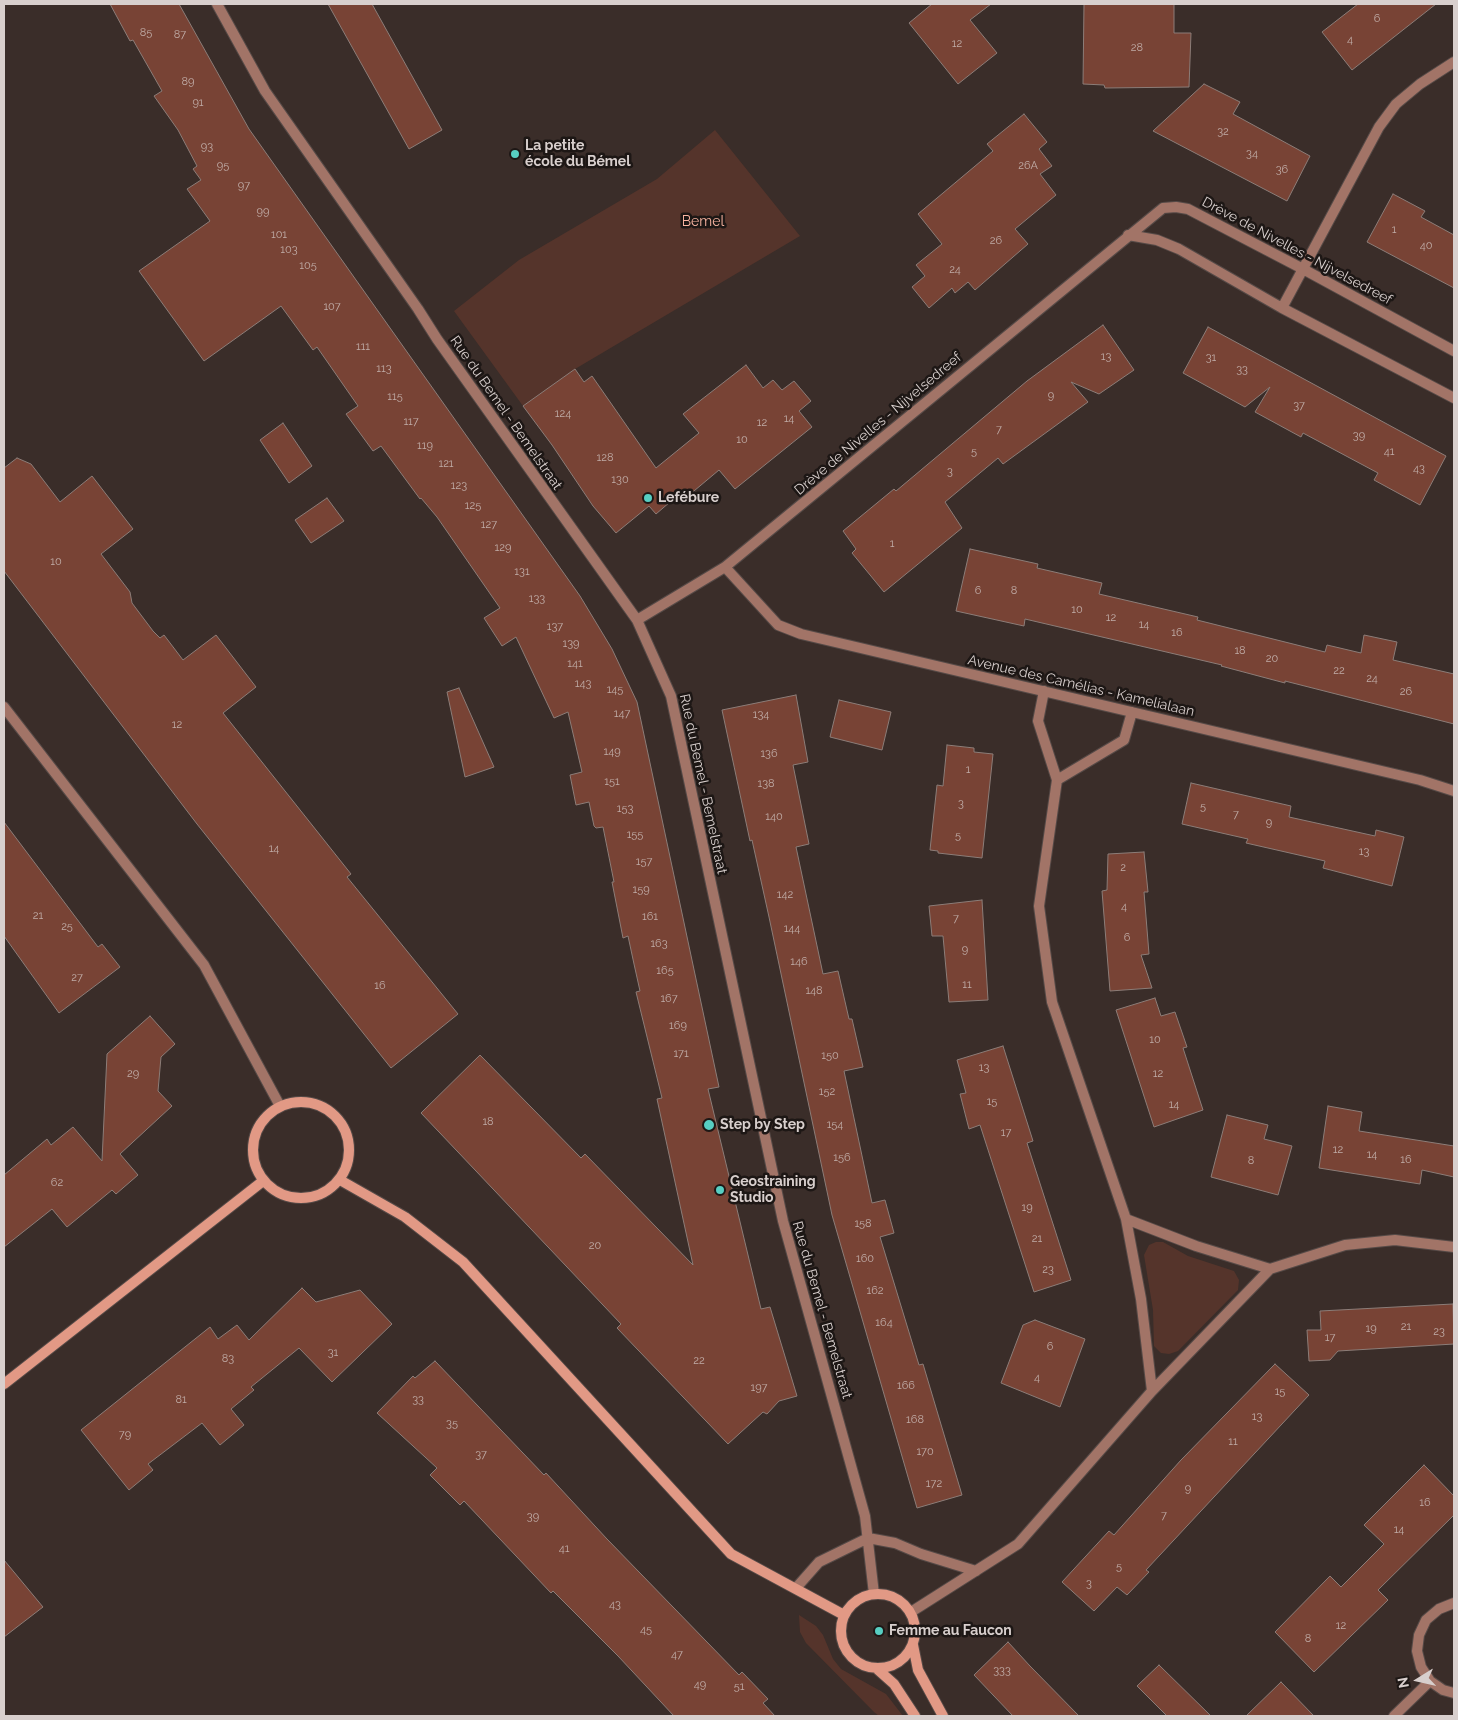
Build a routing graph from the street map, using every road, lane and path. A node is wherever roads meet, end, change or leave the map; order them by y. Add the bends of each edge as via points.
1 (216, 4) edge
2 (1454, 62) edge
3 (1128, 236) junction
4 (1304, 269) junction
5 (1282, 308) junction
6 (1454, 351) edge
7 (1454, 398) edge
8 (725, 568) junction
9 (637, 620) junction
10 (1044, 691) junction
11 (4, 707) edge
12 (1132, 712) junction
13 (1057, 780) junction
14 (1454, 791) edge
15 (280, 1106) junction
16 (340, 1180) junction
17 (263, 1181) junction
18 (1126, 1219) junction
19 (1454, 1247) edge
20 (1270, 1268) junction
21 (4, 1384) edge
22 (1152, 1392) junction
23 (868, 1538) junction
24 (976, 1571) junction
25 (796, 1588) junction
26 (874, 1594) junction
27 (1454, 1603) edge
28 (910, 1612) junction
29 (844, 1615) junction
30 (914, 1645) junction
31 (876, 1668) junction
32 (1430, 1680) junction
33 (1454, 1693) edge
34 (915, 1716) edge
35 (943, 1716) edge
36 (1394, 1716) edge

1 - 9 street, Rue du Bemel - Bemelstraat via 265,91
2 - 4 street via 1396,104 1379,127
3 - 4 street, Drève de Nivelles - Nijvelsedreef via 1163,208 1188,209
3 - 5 street via 1157,240 1179,249
3 - 8 street, Drève de Nivelles - Nijvelsedreef
4 - 5 street
4 - 6 street, Drève de Nivelles - Nijvelsedreef
5 - 7 street
8 - 9 street, Drève de Nivelles - Nijvelsedreef
8 - 10 street, Avenue des Camélias - Kamelialaan via 778,625
9 - 23 street, Rue du Bemel - Bemelstraat via 671,696 783,1221 865,1516
10 - 12 street, Avenue des Camélias - Kamelialaan
10 - 13 street via 1038,721
11 - 15 street via 204,965
12 - 13 street via 1124,740
12 - 14 street, Avenue des Camélias - Kamelialaan via 1420,780
13 - 18 street via 1039,906 1052,1002
15 - 16 street via 311,1102 339,1120 349,1150 347,1166
15 - 17 street via 258,1126 254,1139 254,1161
16 - 17 street via 316,1197 302,1199 274,1191
16 - 25 street via 405,1218 463,1262 731,1554
17 - 21 street
18 - 20 street via 1196,1246
18 - 22 street
19 - 20 street via 1395,1240 1345,1245
20 - 22 street
22 - 24 street via 1018,1544
23 - 24 street via 895,1543
23 - 25 street via 819,1562
23 - 26 street, Rue du Bemel - Bemelstraat
24 - 28 street
25 - 29 street
26 - 28 street via 895,1597
26 - 29 street via 856,1601
27 - 32 street via 1439,1609 1426,1620 1419,1635 1417,1651 1421,1667
28 - 30 street via 915,1622
29 - 31 street via 841,1626 846,1650 864,1666
30 - 31 street via 899,1662
30 - 35 street via 918,1670
31 - 34 street via 894,1684
32 - 33 street via 1443,1690
32 - 36 street

